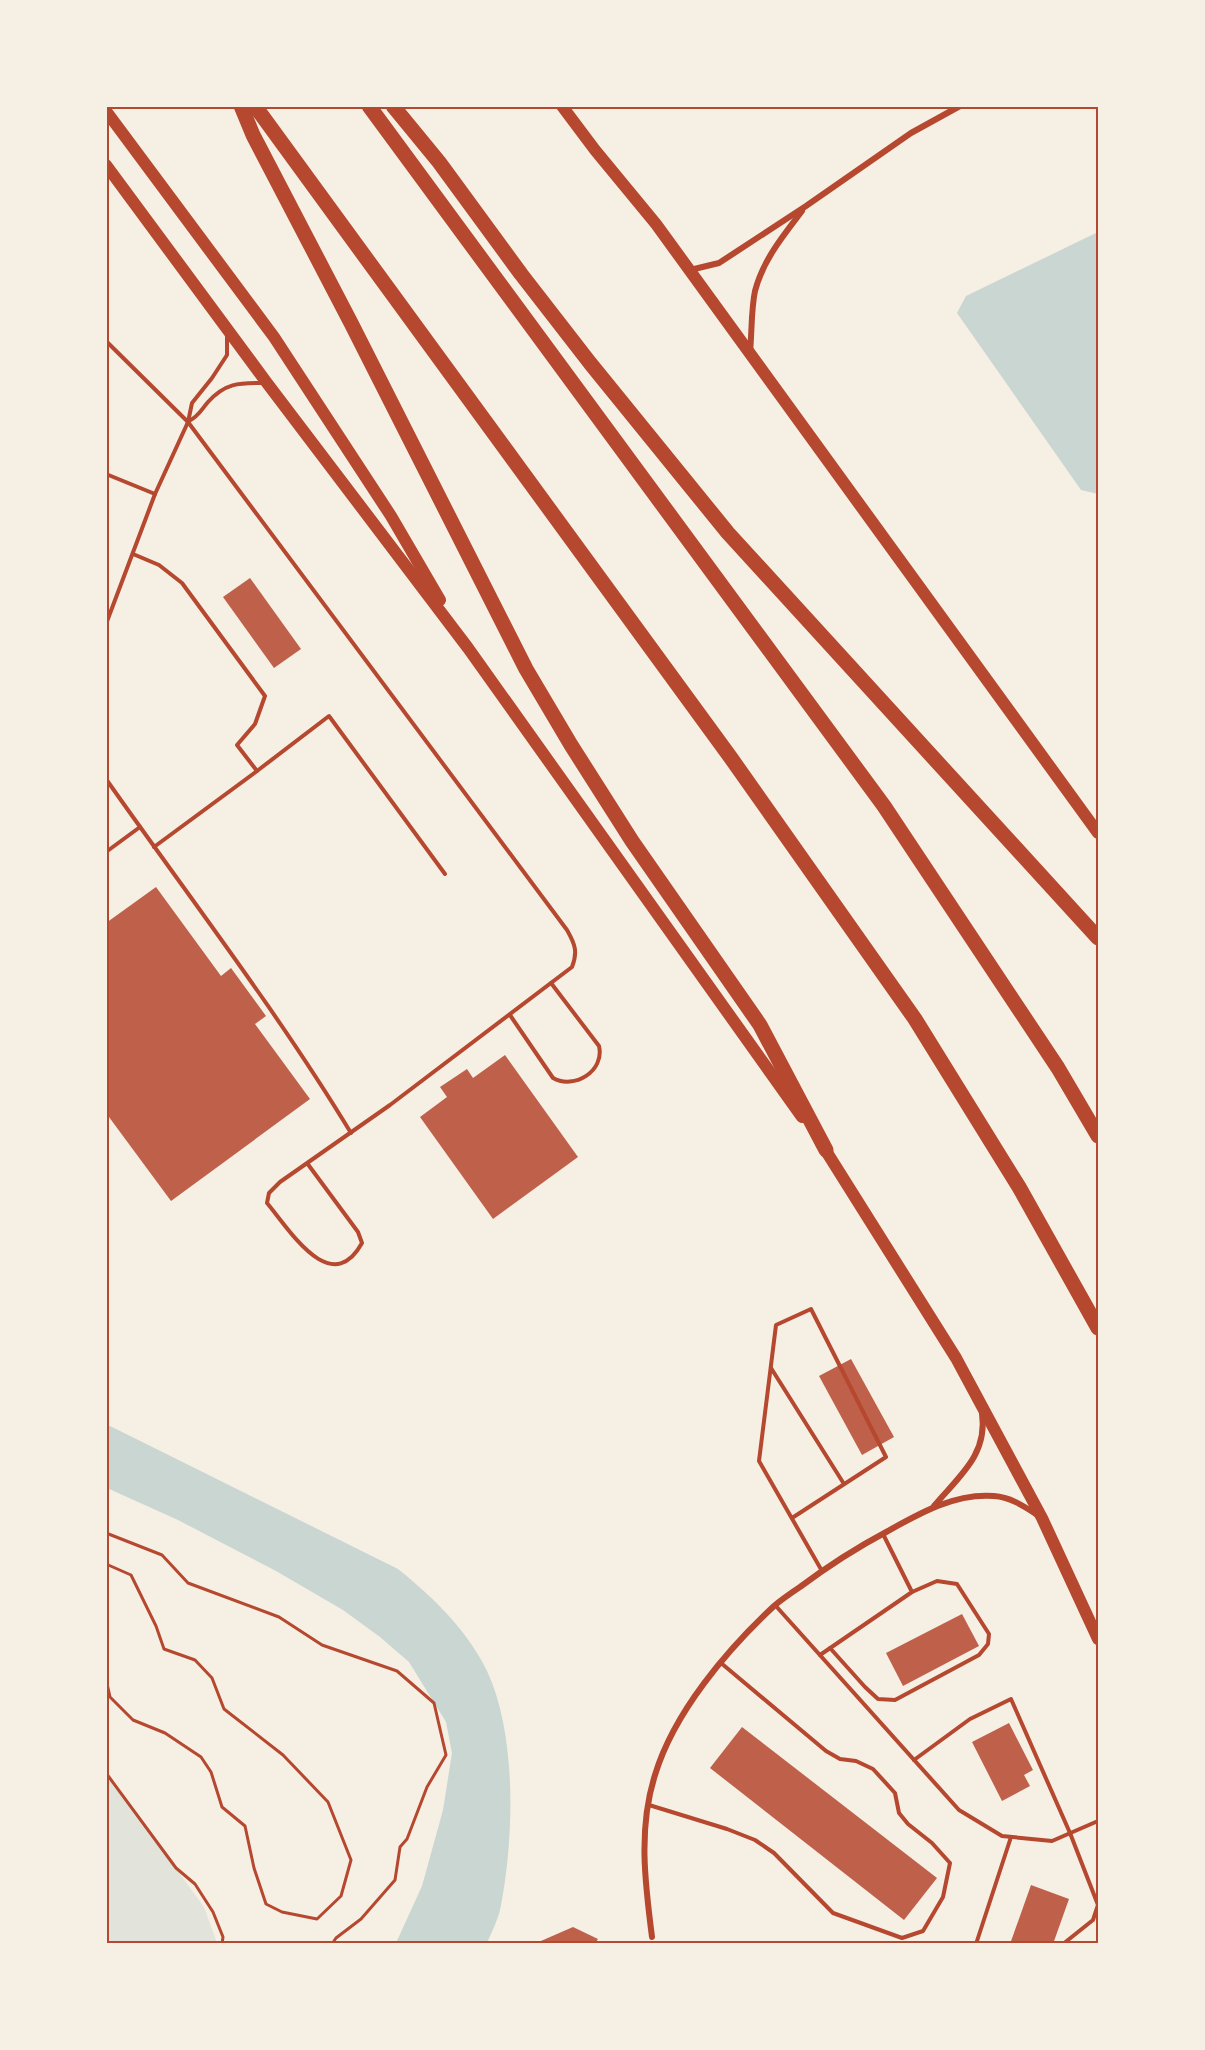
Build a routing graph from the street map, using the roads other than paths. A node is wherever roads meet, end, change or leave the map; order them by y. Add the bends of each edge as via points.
1 (241, 106) edge
2 (255, 106) edge
3 (369, 106) edge
4 (393, 106) edge
5 (562, 106) edge
6 (960, 106) edge
7 (106, 111) edge
8 (106, 165) edge
9 (806, 206) junction
10 (690, 270) junction
11 (227, 329) junction
12 (106, 341) edge
13 (750, 352) junction
14 (267, 383) junction
15 (188, 422) junction
16 (106, 474) edge
17 (155, 494) junction
18 (133, 554) junction
19 (106, 624) edge
20 (468, 648) junction
21 (257, 771) junction
22 (106, 779) edge
23 (140, 827) junction
24 (1098, 833) edge
25 (154, 847) junction
26 (106, 852) edge
27 (445, 874) dead end
28 (1098, 938) edge
29 (551, 984) junction
30 (510, 1015) junction
31 (351, 1133) junction
32 (1098, 1136) edge
33 (826, 1150) junction
34 (307, 1163) junction
35 (1098, 1328) edge
36 (771, 1367) junction
37 (980, 1403) junction
38 (844, 1484) junction
39 (934, 1506) junction
40 (792, 1518) junction
41 (1042, 1518) junction
42 (883, 1534) junction
43 (822, 1571) junction
44 (912, 1592) junction
45 (775, 1605) junction
46 (1098, 1639) edge
47 (830, 1648) junction
48 (820, 1655) junction
49 (721, 1662) junction
50 (914, 1760) junction
51 (649, 1805) junction
52 (1098, 1821) edge
53 (1070, 1833) junction
54 (1011, 1837) junction
55 (652, 1937) joint
56 (647, 1944) edge
57 (976, 1944) edge
58 (1063, 1944) edge

1 - 33 highway via 526,669 632,841 760,1026
2 - 35 highway via 731,758 915,1018 1019,1187
3 - 32 highway via 884,806 1058,1068
4 - 28 highway via 590,363 728,533
5 - 10 main road
6 - 9 street via 911,133
7 - 20 main road via 274,337 391,516
8 - 11 main road
9 - 10 street via 719,263
9 - 13 street via 764,268 755,292
10 - 13 main road
11 - 14 main road
11 - 15 lane via 227,355 192,403
12 - 15 lane
13 - 24 main road
14 - 15 lane via 222,388 199,416
14 - 20 main road
15 - 17 lane
15 - 29 lane via 567,930 575,944 576,957 572,967
16 - 17 lane
17 - 18 lane
18 - 19 lane
18 - 21 lane via 159,565 182,583 265,696 255,724 237,745
20 - 33 main road
21 - 25 lane
21 - 27 lane via 329,716
22 - 23 lane
23 - 25 lane
23 - 26 lane
25 - 31 lane via 268,1005
29 - 30 lane
29 - 30 lane via 599,1046 601,1054 588,1075 575,1082 553,1078
30 - 31 lane
31 - 34 lane
33 - 37 main road
34 - 34 lane via 280,1182 269,1193 267,1203 308,1254 324,1263 346,1263 362,1244 358,1232
36 - 38 lane
36 - 38 lane via 776,1325 811,1308 886,1457
36 - 40 lane via 759,1461
37 - 39 street via 984,1430 974,1461
37 - 41 main road
38 - 40 lane
39 - 41 street via 994,1496 1016,1501
39 - 42 street
40 - 43 lane
41 - 46 main road
42 - 43 street
42 - 44 lane
43 - 45 street
44 - 47 lane
44 - 47 lane via 937,1581 957,1584 989,1634 988,1644 979,1655 895,1700 878,1699
45 - 48 lane
45 - 49 street
47 - 48 lane
48 - 50 lane
49 - 51 street via 676,1726 655,1775
49 - 51 lane via 826,1751 873,1769 886,1782 895,1793 899,1813 950,1863 943,1897 923,1931 902,1938 834,1913 774,1852 755,1840
50 - 53 lane via 970,1719 1011,1699
50 - 54 lane via 959,1810 1002,1836
51 - 55 street via 644,1829 645,1881
52 - 53 lane
53 - 54 lane via 1052,1841
53 - 58 lane via 1098,1905 1093,1920
54 - 57 lane
55 - 56 lane

